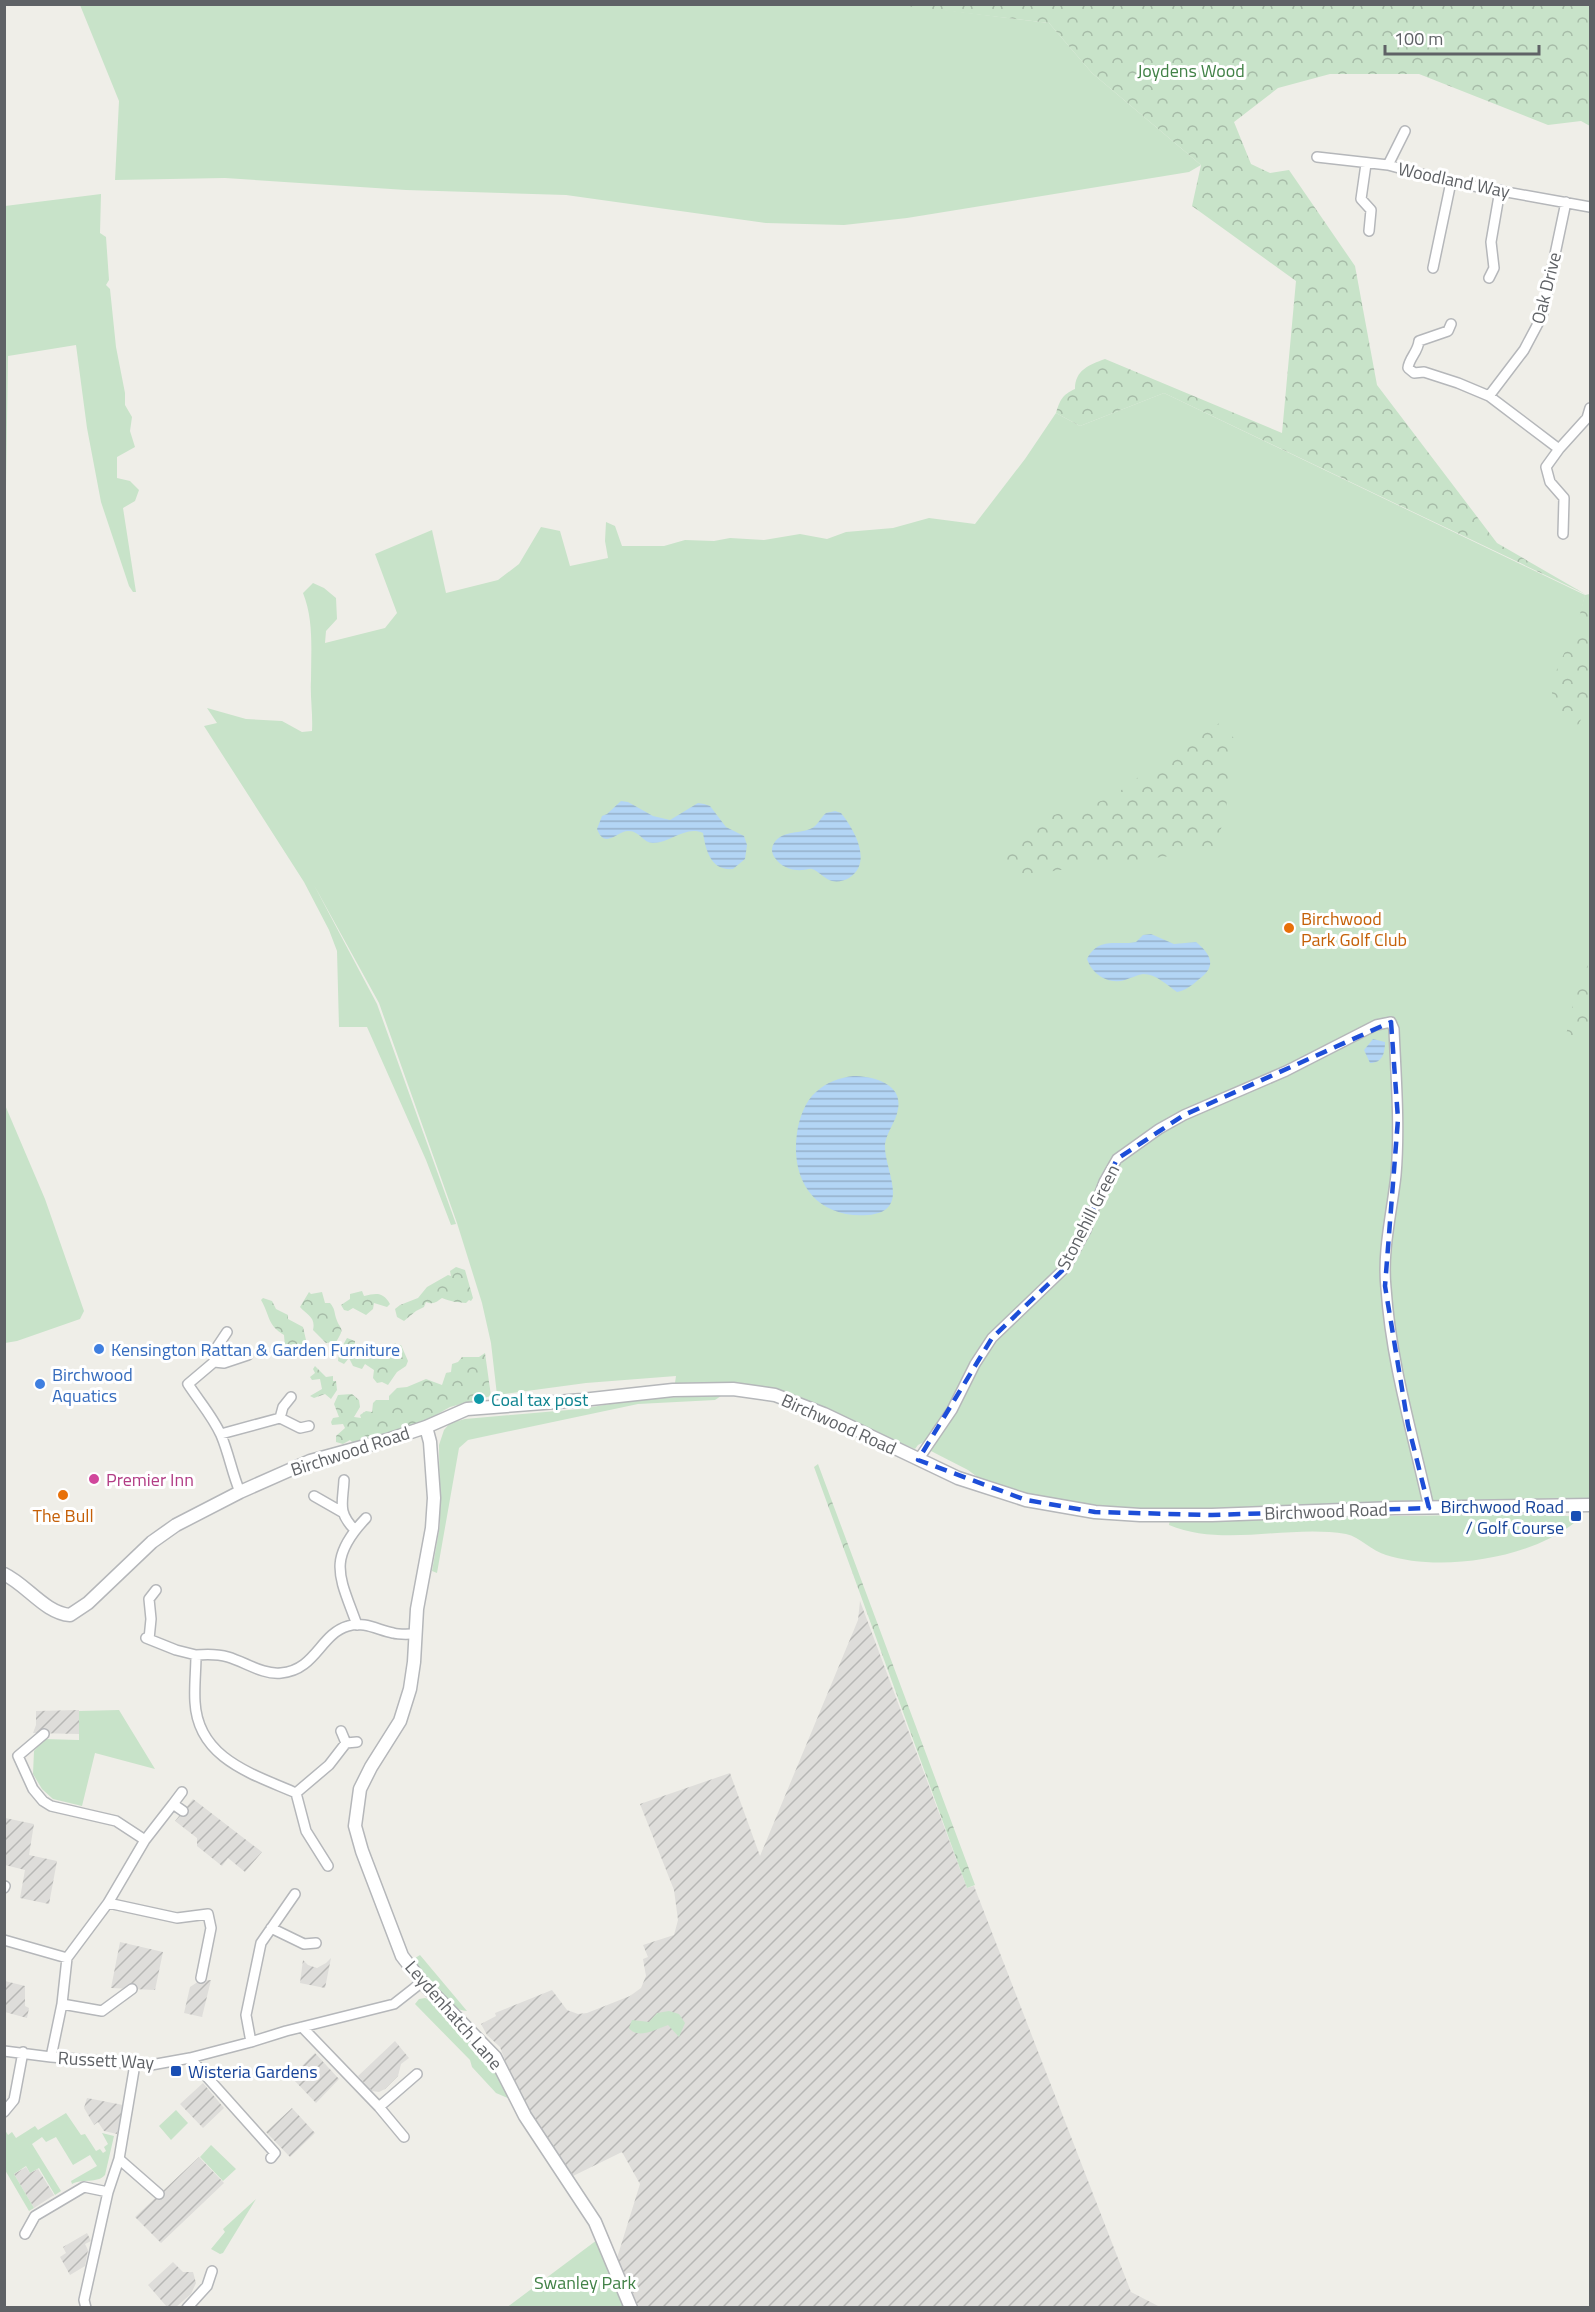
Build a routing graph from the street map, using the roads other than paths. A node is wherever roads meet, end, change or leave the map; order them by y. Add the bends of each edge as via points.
1 (1405, 131) dead end
2 (1317, 158) dead end
3 (1366, 164) junction
4 (1388, 165) junction
5 (1451, 182) junction
6 (1500, 190) junction
7 (1566, 202) junction
8 (1590, 207) edge
9 (1370, 231) dead end
10 (1433, 268) dead end
11 (1489, 278) dead end
12 (1451, 324) dead end
13 (1489, 396) junction
14 (1590, 408) edge
15 (1559, 449) junction
16 (1563, 534) dead end
17 (226, 1332) dead end
18 (248, 1355) dead end
19 (214, 1362) junction
20 (291, 1397) dead end
21 (280, 1418) junction
22 (309, 1426) dead end
23 (426, 1427) junction
24 (220, 1434) junction
25 (918, 1460) junction
26 (344, 1480) dead end
27 (240, 1492) junction
28 (314, 1496) dead end
29 (1590, 1505) edge
30 (1429, 1508) junction
31 (342, 1512) junction
32 (366, 1518) dead end
33 (354, 1529) junction
34 (4, 1574) edge
35 (156, 1590) dead end
36 (357, 1625) junction
37 (416, 1634) junction
38 (196, 1655) junction
39 (341, 1731) dead end
40 (44, 1734) dead end
41 (357, 1742) dead end
42 (346, 1743) junction
43 (182, 1792) dead end
44 (296, 1793) junction
45 (173, 1804) junction
46 (183, 1811) dead end
47 (145, 1840) junction
48 (328, 1866) dead end
49 (295, 1894) dead end
50 (108, 1903) junction
51 (272, 1928) junction
52 (4, 1940) edge
53 (316, 1943) dead end
54 (67, 1958) junction
55 (201, 1978) dead end
56 (422, 1982) junction
57 (132, 1989) dead end
58 (62, 2004) junction
59 (302, 2027) junction
60 (251, 2043) junction
61 (4, 2051) edge
62 (22, 2052) junction
63 (51, 2057) junction
64 (190, 2058) junction
65 (135, 2064) junction
66 (417, 2074) dead end
67 (379, 2107) junction
68 (4, 2112) edge
69 (404, 2137) dead end
70 (119, 2158) junction
71 (271, 2158) dead end
72 (108, 2192) junction
73 (159, 2194) dead end
74 (25, 2234) dead end
75 (212, 2271) dead end
76 (86, 2307) edge
77 (187, 2307) edge
78 (632, 2307) edge

1 - 4 street
2 - 3 street, Woodland Way
3 - 4 street, Woodland Way
3 - 9 street via 1361,199 1371,210
4 - 5 street, Woodland Way
5 - 6 street, Woodland Way
5 - 10 street
6 - 7 street, Woodland Way
6 - 11 street via 1491,242 1494,268
7 - 8 street, Woodland Way
7 - 13 street, Oak Drive via 1542,316 1524,350
12 - 13 street via 1448,331 1419,340 1408,368
13 - 15 street
14 - 15 street via 1587,418
15 - 16 street via 1546,467 1550,482 1564,498
17 - 19 street via 215,1350
18 - 19 street
19 - 24 street via 188,1384
20 - 21 street
21 - 22 street via 300,1428
21 - 24 street
23 - 25 street, Birchwood Road via 467,1409 493,1405 733,1389 775,1395 807,1407
23 - 27 street, Birchwood Road via 310,1461
23 - 37 street, Leydenhatch Lane via 434,1498
24 - 27 street
25 - 30 street, Birchwood Road via 998,1492 1095,1512 1212,1515
25 - 30 street, Stonehill Green via 952,1410 992,1338 1066,1267 1117,1160 1159,1129 1194,1110 1286,1071 1362,1031 1391,1022 1398,1119 1385,1286 1408,1425
26 - 31 street
27 - 34 street, Birchwood Road via 164,1533 70,1615 55,1611
28 - 31 street
29 - 30 street, Birchwood Road
31 - 33 street
32 - 33 street
33 - 36 street via 340,1556 339,1567
35 - 38 street via 148,1599 148,1638
36 - 37 street via 395,1634
36 - 38 street via 339,1631 304,1665 287,1672 271,1672 226,1656
37 - 56 street, Leydenhatch Lane via 410,1689 400,1721 360,1790 355,1826 399,1950
38 - 44 street via 195,1703 211,1746 226,1761
39 - 42 street
40 - 47 street via 18,1756 39,1798 51,1806 116,1821
41 - 42 street
42 - 44 street via 329,1765
43 - 45 street
44 - 48 street via 306,1831
45 - 46 street
45 - 47 street
47 - 50 street
49 - 51 street
50 - 54 street
50 - 55 street via 177,1918 208,1914 211,1928
51 - 53 street via 304,1944
51 - 60 street via 261,1943 246,2015
52 - 54 street
54 - 58 street
56 - 59 street, Russett Way via 394,2004
56 - 78 street, Leydenhatch Lane via 495,2056 525,2116 595,2222
57 - 58 street via 102,2011
58 - 63 street
59 - 60 street, Russett Way
59 - 67 street
60 - 64 street, Russett Way
61 - 62 street, Russett Way
62 - 63 street, Russett Way
62 - 68 street via 14,2100
63 - 65 street, Russett Way
64 - 65 street, Russett Way via 151,2066
64 - 71 street via 275,2153
65 - 70 street
66 - 67 street
67 - 69 street
70 - 72 street
70 - 73 street
72 - 74 street via 84,2187 35,2216
72 - 76 street via 84,2300
75 - 77 street via 207,2286

